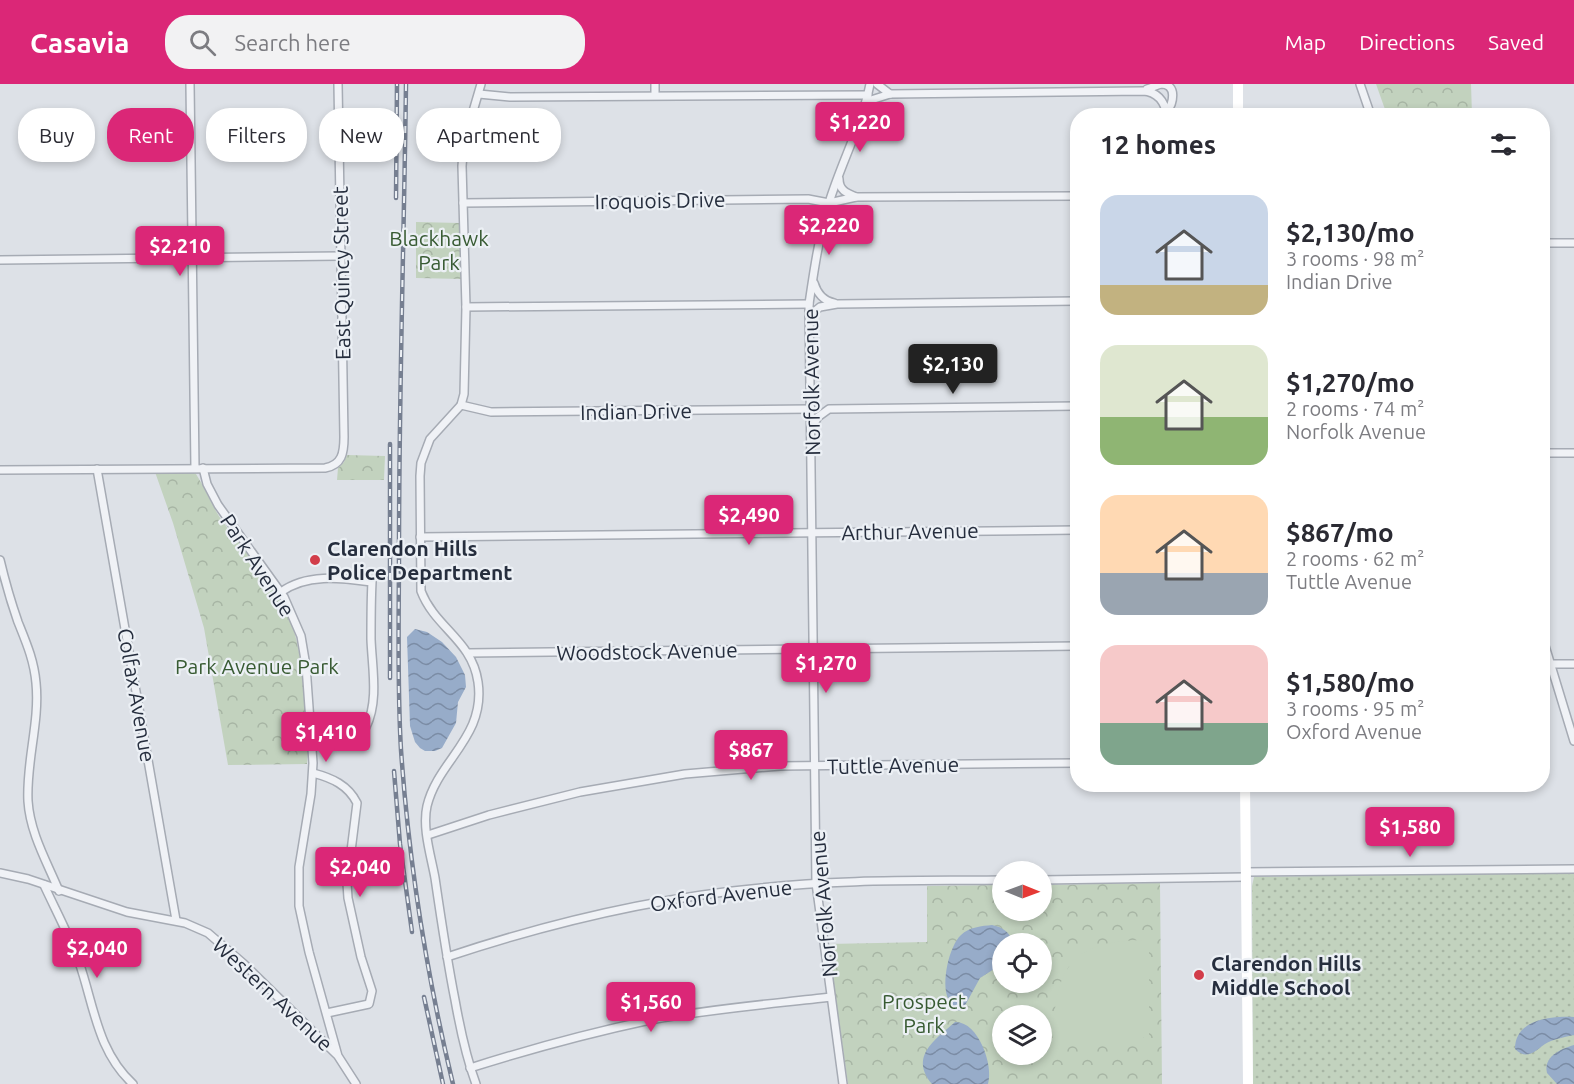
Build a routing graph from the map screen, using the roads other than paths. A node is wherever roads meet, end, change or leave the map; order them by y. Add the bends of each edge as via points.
1 (190, 84) edge
2 (338, 84) edge
3 (481, 84) edge
4 (655, 84) edge
5 (870, 84) edge
6 (877, 84) edge
7 (1238, 84) edge
8 (1360, 84) edge
9 (1143, 90) junction
10 (479, 94) junction
11 (890, 94) junction
12 (655, 95) junction
13 (868, 95) junction
14 (865, 106) junction
15 (1165, 108) edge
16 (1169, 108) edge
17 (1238, 108) edge
18 (1368, 108) edge
19 (840, 173) junction
20 (1070, 196) edge
21 (856, 197) junction
22 (463, 203) junction
23 (829, 203) junction
24 (1550, 243) edge
25 (1574, 243) edge
26 (340, 256) junction
27 (192, 258) junction
28 (0, 260) edge
29 (813, 279) junction
30 (1070, 301) edge
31 (809, 304) junction
32 (837, 304) junction
33 (466, 307) junction
34 (809, 316) junction
35 (811, 396) junction
36 (461, 405) junction
37 (1070, 406) edge
38 (811, 409) junction
39 (829, 409) junction
40 (812, 428) junction
41 (1550, 453) edge
42 (1574, 453) edge
43 (199, 468) junction
44 (97, 469) junction
45 (0, 470) edge
46 (1070, 530) edge
47 (812, 532) junction
48 (420, 537) junction
49 (0, 560) edge
50 (281, 592) junction
51 (1070, 646) edge
52 (814, 649) junction
53 (468, 653) junction
54 (1550, 661) edge
55 (1551, 664) junction
56 (1574, 664) edge
57 (311, 729) junction
58 (1574, 741) edge
59 (1070, 763) edge
60 (815, 766) junction
61 (313, 773) junction
62 (1245, 792) edge
63 (428, 835) junction
64 (1574, 869) edge
65 (0, 873) edge
66 (1246, 875) junction
67 (992, 880) edge
68 (1052, 880) edge
69 (816, 883) junction
70 (44, 885) junction
71 (59, 891) junction
72 (176, 921) junction
73 (447, 957) junction
74 (831, 997) junction
75 (327, 1013) junction
76 (338, 1056) junction
77 (470, 1068) junction
78 (133, 1084) edge
79 (357, 1084) edge
80 (476, 1084) edge
81 (843, 1084) edge
82 (1248, 1084) edge

1 - 27 street, Park Avenue
2 - 26 street, East Quincy Street
3 - 10 street
4 - 12 street
5 - 13 street, Norfolk Avenue
6 - 11 street
7 - 17 main road
8 - 18 street
9 - 11 street
9 - 15 street via 1155,93
9 - 16 street via 1162,84 1170,87 1173,98
10 - 12 street
10 - 22 street via 464,142
11 - 14 street
12 - 13 street
13 - 14 street, Norfolk Avenue
14 - 19 street, Norfolk Avenue
19 - 21 street via 839,184 844,192
19 - 23 street, Norfolk Avenue
20 - 21 street, Iroquois Drive
21 - 23 street, Iroquois Drive
22 - 23 street, Iroquois Drive via 808,199
22 - 33 street
23 - 29 street, Norfolk Avenue
24 - 25 street
26 - 27 street
26 - 43 street, East Quincy Street via 344,437 340,461 325,468
27 - 28 street
27 - 43 street, Park Avenue
29 - 31 street, Norfolk Avenue
29 - 32 street via 817,292
30 - 32 street
31 - 33 street
31 - 34 street, Norfolk Avenue
32 - 34 street via 820,307
33 - 36 street
34 - 35 street, Norfolk Avenue
35 - 38 street, Norfolk Avenue
35 - 39 street via 817,405
36 - 38 street, Indian Drive via 491,412
36 - 48 street via 434,433 426,448 420,476
37 - 39 street
38 - 40 street, Norfolk Avenue
39 - 40 street
40 - 47 street, Norfolk Avenue
41 - 42 street
43 - 44 street
43 - 50 street, Park Avenue via 218,505
44 - 45 street
44 - 72 street, Colfax Avenue
46 - 47 street, Arthur Avenue
47 - 48 street, Arthur Avenue
47 - 52 street, Norfolk Avenue
48 - 53 street via 424,599
49 - 71 street via 36,680 37,710 28,790 31,822
50 - 57 street, Park Avenue via 304,650
50 - 57 street via 309,579 372,582 371,716 366,727
51 - 52 street, Woodstock Avenue
52 - 53 street, Woodstock Avenue
52 - 60 street, Norfolk Avenue
53 - 63 street via 478,685 477,712 469,733 430,796 426,810
54 - 55 street
55 - 56 street
55 - 58 street
57 - 61 street, Park Avenue
59 - 60 street, Tuttle Avenue
60 - 63 street, Tuttle Avenue via 733,769 619,784 534,803
60 - 69 street, Norfolk Avenue
61 - 75 street, Park Avenue via 298,896 304,933
61 - 75 street via 345,787 357,803 348,898 372,991 369,1004
62 - 66 main road
63 - 73 street
64 - 66 street
65 - 70 street, Western Avenue
66 - 68 street
66 - 82 main road
67 - 69 street, Oxford Avenue
69 - 73 street, Oxford Avenue via 631,907 538,929
69 - 74 street, Norfolk Avenue
70 - 71 street, Western Avenue
70 - 78 street via 77,958 103,1042
71 - 72 street, Western Avenue via 126,912
72 - 76 street, Western Avenue via 215,937
73 - 77 street
74 - 77 street via 652,1020 567,1039
74 - 81 street, Norfolk Avenue
75 - 76 street, Park Avenue
76 - 79 street, Park Avenue
77 - 80 street

